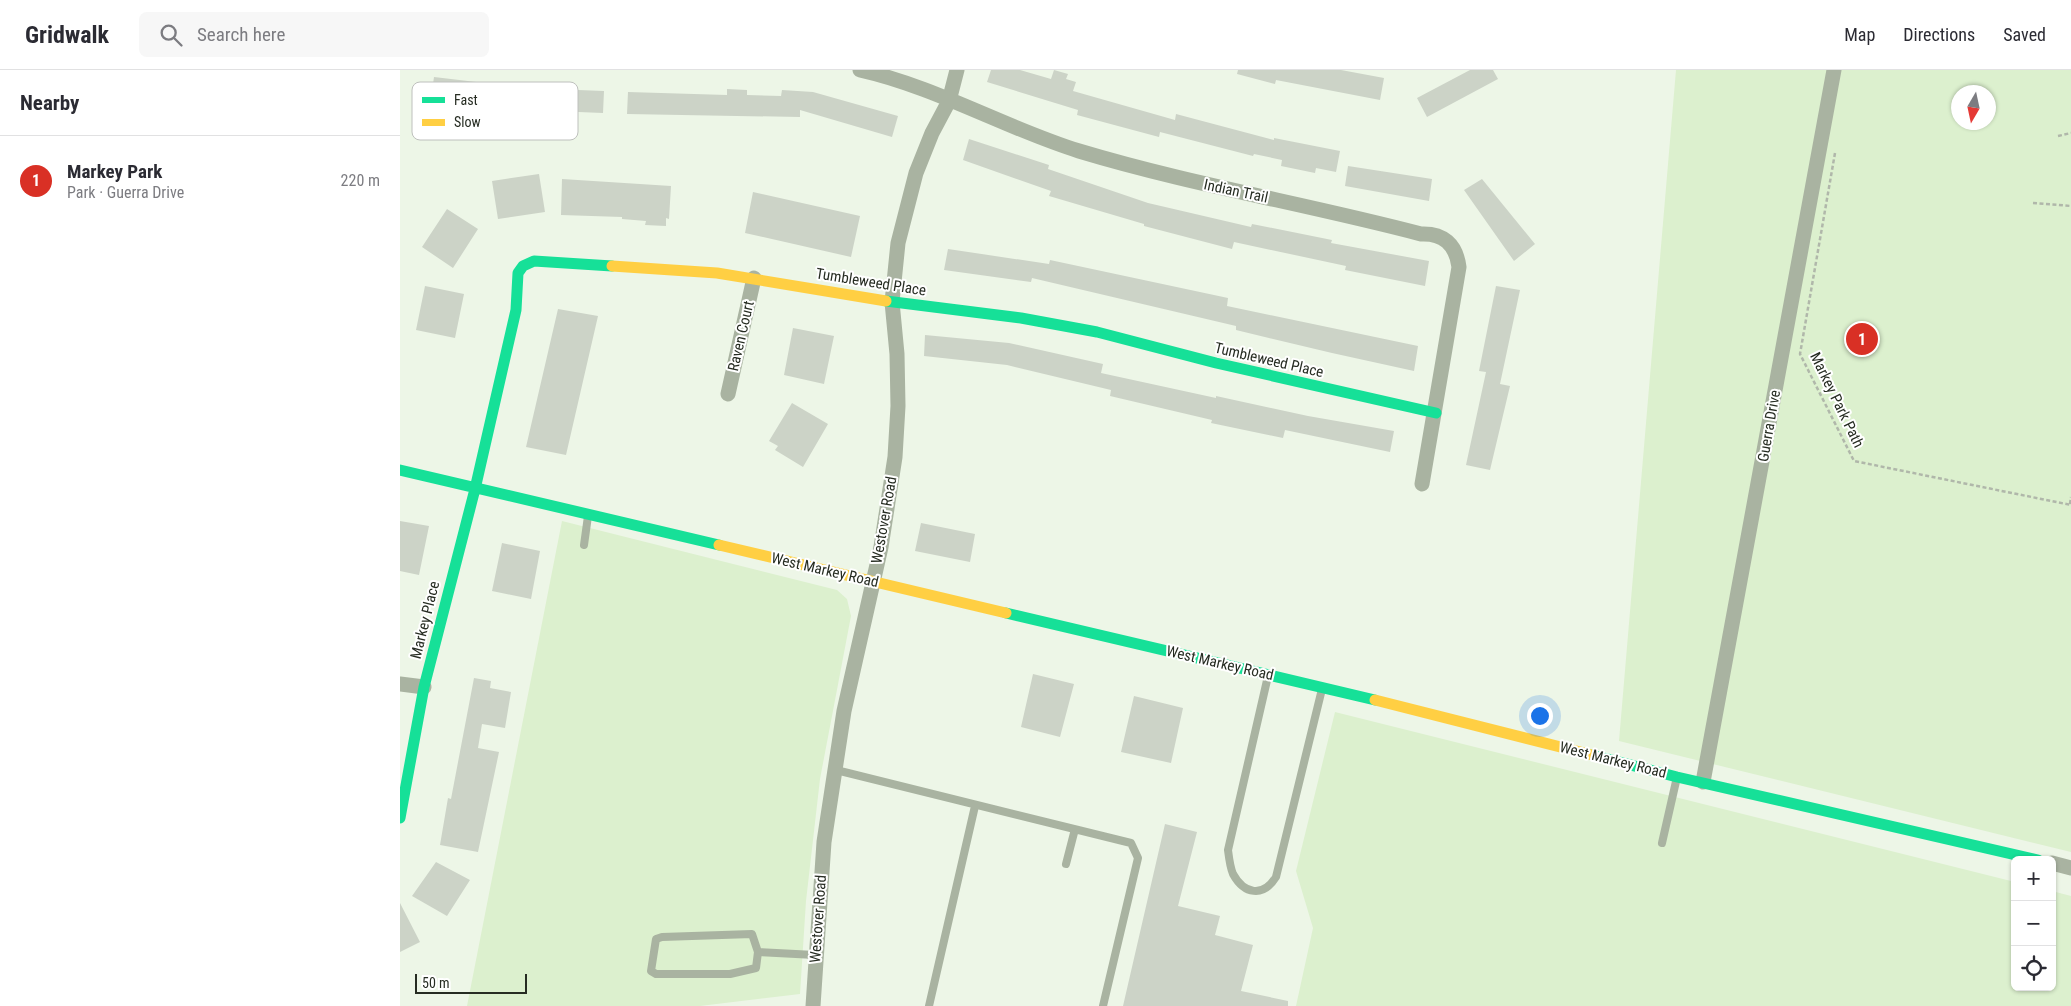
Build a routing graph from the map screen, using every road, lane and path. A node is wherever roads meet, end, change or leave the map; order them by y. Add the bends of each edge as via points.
1 (860, 70) edge
2 (957, 70) edge
3 (1834, 70) edge
4 (949, 101) junction
5 (2071, 133) edge
6 (2058, 136) dead end
7 (1836, 148) dead end
8 (2033, 203) dead end
9 (2071, 206) edge
10 (754, 278) junction
11 (892, 302) junction
12 (728, 394) dead end
13 (1436, 413) junction
14 (400, 470) edge
15 (1422, 484) dead end
16 (474, 489) junction
17 (2071, 497) edge
18 (2070, 504) edge
19 (588, 514) junction
20 (584, 545) dead end
21 (873, 581) junction
22 (1269, 674) junction
23 (400, 684) edge
24 (424, 687) junction
25 (1323, 687) junction
26 (836, 770) junction
27 (1677, 777) junction
28 (1703, 782) junction
29 (975, 806) junction
30 (400, 818) edge
31 (1075, 830) junction
32 (1662, 843) dead end
33 (2021, 856) edge
34 (1066, 864) dead end
35 (2056, 864) edge
36 (2071, 868) edge
37 (758, 952) junction
38 (815, 955) junction
39 (813, 1006) edge
40 (929, 1006) edge
41 (1103, 1006) edge

1 - 4 street, Indian Trail
2 - 4 street, Westover Road
3 - 28 street, Guerra Drive
4 - 11 street, Westover Road via 932,133 905,208
4 - 13 street, Indian Trail via 1068,147 1143,170 1441,237 1452,245 1458,255 1459,267
5 - 6 path
7 - 18 path, Markey Park Path via 1800,354 1854,461
8 - 9 path
10 - 11 street, Tumbleweed Place
10 - 12 street, Raven Court
10 - 16 street, Tumbleweed Place via 557,261 534,261 523,266 518,273 516,310
11 - 13 street, Tumbleweed Place via 1021,318 1097,332
11 - 21 street, Westover Road via 897,380 895,457
13 - 15 street, Indian Trail
14 - 16 street, West Markey Road
16 - 19 street, West Markey Road
16 - 24 street, Markey Place
17 - 18 path
19 - 20 lane
19 - 21 street, West Markey Road
21 - 22 street, West Markey Road
21 - 26 street, Westover Road via 844,711
22 - 25 street, West Markey Road
22 - 25 lane via 1228,850 1232,872 1243,888 1255,892 1270,886 1276,877
23 - 24 street
24 - 30 street, Markey Place
25 - 27 street, West Markey Road
26 - 29 lane
26 - 38 street, Westover Road via 824,842
27 - 28 street, West Markey Road
27 - 32 lane
28 - 33 street, West Markey Road
29 - 31 lane
29 - 40 lane
31 - 34 lane
31 - 41 lane via 1131,843 1138,858
35 - 36 street
37 - 37 lane via 752,934 662,937 656,939 651,971 656,974 730,974 756,968
37 - 38 lane
38 - 39 street, Westover Road

